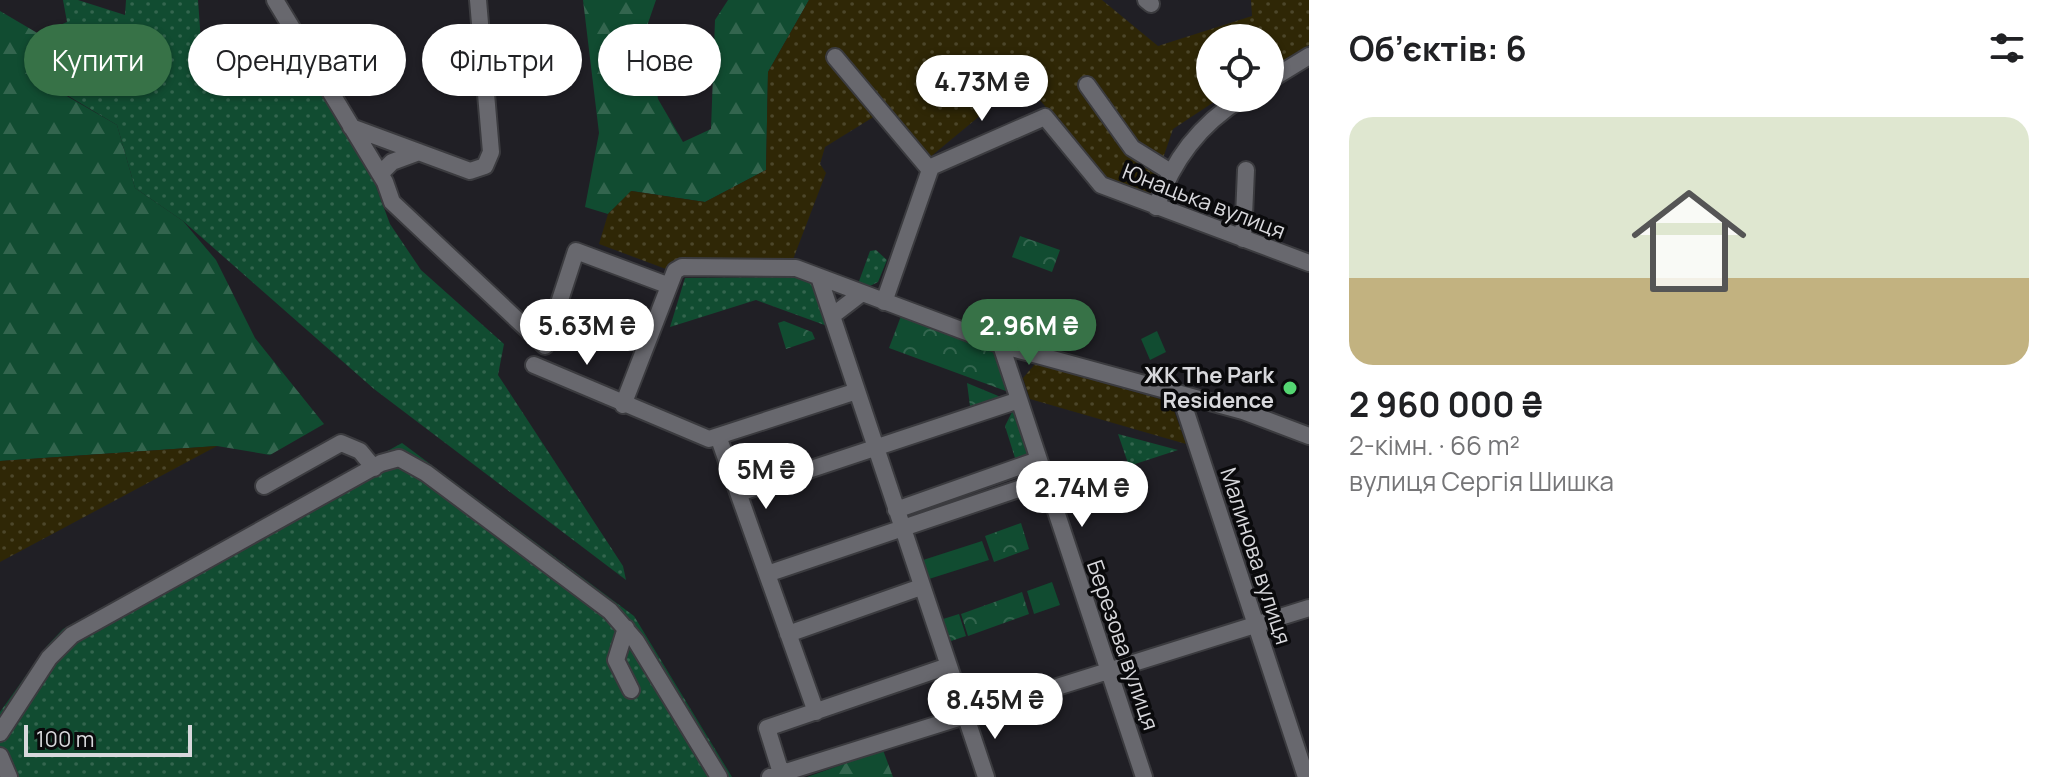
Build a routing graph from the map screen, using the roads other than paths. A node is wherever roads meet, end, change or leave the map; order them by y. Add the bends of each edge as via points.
1 (275, 0) edge
2 (478, 0) edge
3 (1309, 56) edge
4 (835, 57) dead end
5 (1284, 71) edge
6 (1087, 85) dead end
7 (1221, 112) edge
8 (351, 127) junction
9 (419, 152) junction
10 (930, 170) junction
11 (1246, 170) dead end
12 (1169, 171) junction
13 (380, 174) junction
14 (1156, 207) junction
15 (1243, 239) junction
16 (1309, 263) edge
17 (819, 277) junction
18 (667, 285) junction
19 (862, 293) junction
20 (884, 302) junction
21 (832, 316) junction
22 (1001, 345) junction
23 (534, 365) dead end
24 (857, 391) junction
25 (1180, 394) junction
26 (1019, 400) junction
27 (623, 405) junction
28 (718, 436) junction
29 (1309, 436) edge
30 (876, 449) junction
31 (1038, 460) junction
32 (374, 468) junction
33 (1045, 480) junction
34 (264, 486) dead end
35 (739, 493) junction
36 (896, 510) junction
37 (903, 529) junction
38 (767, 574) junction
39 (921, 587) junction
40 (1309, 608) edge
41 (1256, 626) junction
42 (626, 628) junction
43 (788, 634) junction
44 (948, 666) junction
45 (1108, 670) junction
46 (631, 690) dead end
47 (816, 712) junction
48 (966, 716) junction
49 (0, 733) edge
50 (0, 756) edge
51 (776, 775) edge
52 (9, 777) edge
53 (719, 777) edge
54 (986, 777) edge
55 (1144, 777) edge
56 (1306, 777) edge

1 - 8 street
2 - 9 street via 491,152 485,166 470,171
3 - 5 street
4 - 10 street
6 - 12 street via 1132,148
7 - 12 street
8 - 9 street
8 - 13 street
9 - 13 street via 392,162
10 - 14 street, Юнацька вулиця via 1045,117 1101,185
10 - 20 street
11 - 15 street
12 - 14 street
13 - 18 street via 392,202 545,346 576,251
14 - 15 street, Юнацька вулиця
15 - 16 street, Юнацька вулиця
17 - 18 street via 796,268 682,267
17 - 19 street
17 - 21 street
18 - 27 street
19 - 20 street
19 - 21 street
20 - 22 street
21 - 24 street
22 - 25 street
22 - 26 street, Березова вулиця
23 - 27 street
24 - 28 street
24 - 30 street
25 - 29 street
25 - 41 street, Малинова вулиця
26 - 30 street
26 - 31 street, Березова вулиця
27 - 28 street via 709,439
28 - 35 street
30 - 35 street
30 - 36 street
31 - 33 street, Березова вулиця
31 - 36 street
32 - 34 street via 360,451 341,443
32 - 42 street via 399,458 418,468 587,591
32 - 49 street via 72,635 49,658
33 - 37 street
33 - 45 street, Березова вулиця
35 - 38 street
36 - 37 street
37 - 38 street
37 - 39 street
38 - 43 street
39 - 43 street
39 - 44 street
40 - 41 street
41 - 45 street
41 - 56 street, Малинова вулиця
42 - 46 street via 616,660
42 - 53 street
43 - 47 street
44 - 47 street
44 - 48 street
45 - 48 street
45 - 55 street, Березова вулиця
47 - 51 street via 767,728
48 - 51 street
48 - 54 street
50 - 52 street

